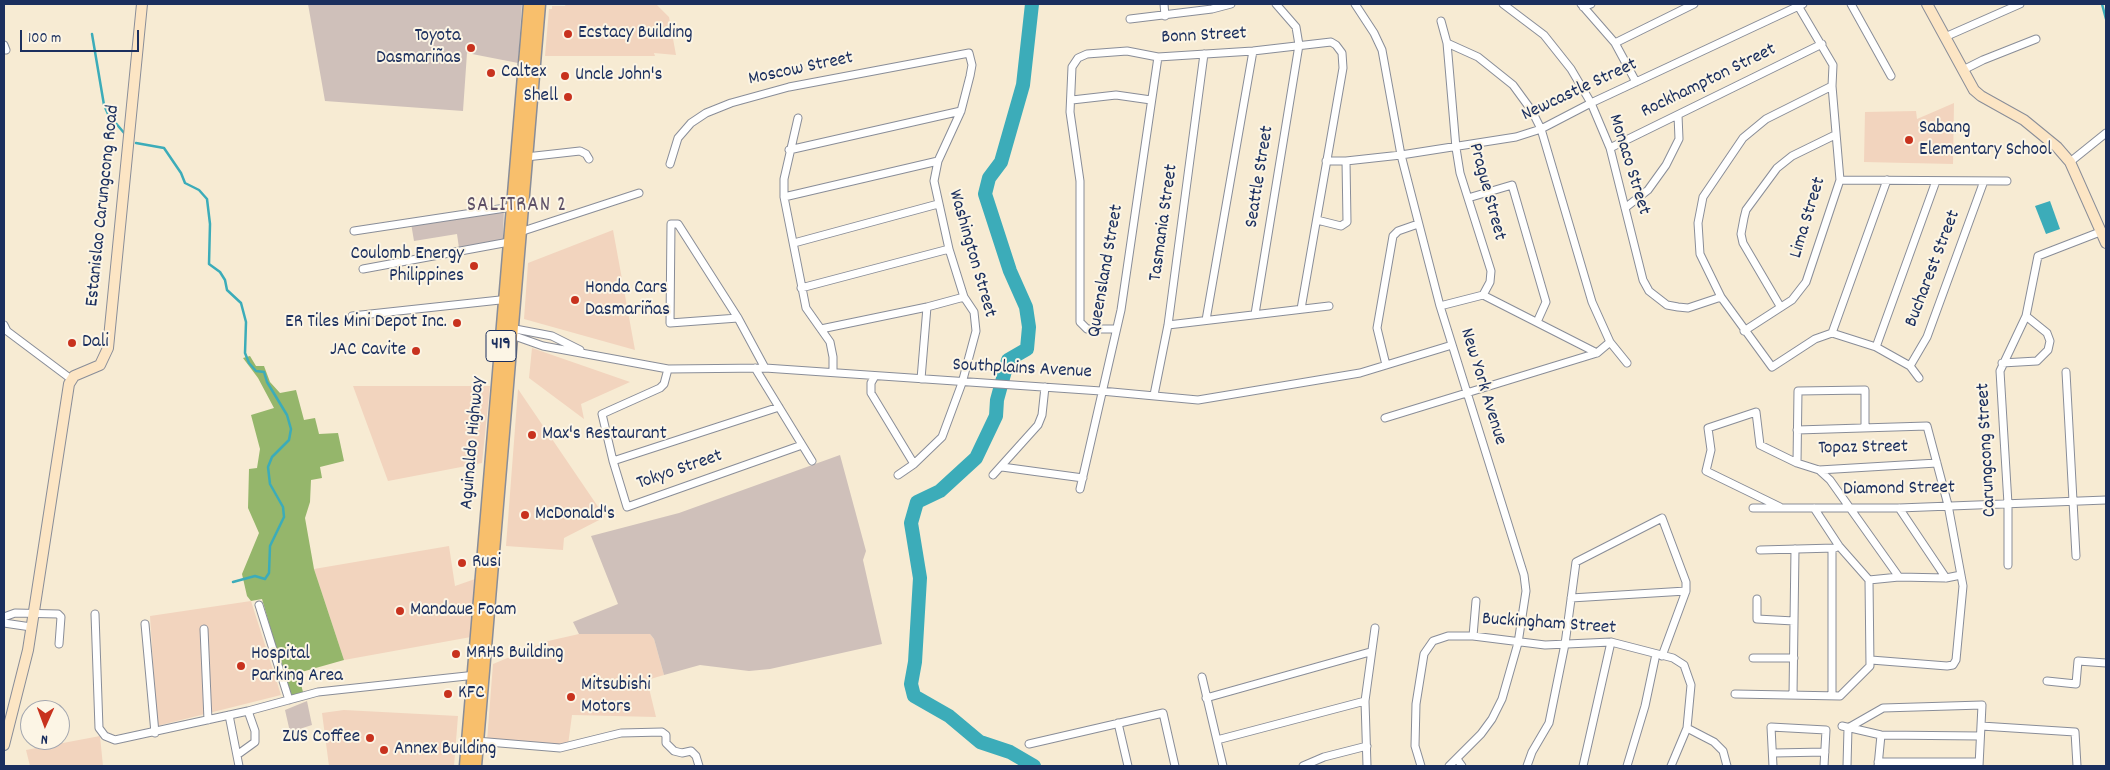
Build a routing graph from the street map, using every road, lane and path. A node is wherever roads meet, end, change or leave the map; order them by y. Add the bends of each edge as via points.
1 (142, 4) edge
2 (530, 4) edge
3 (539, 4) edge
4 (1164, 4) edge
5 (1231, 4) edge
6 (1276, 4) edge
7 (1354, 4) edge
8 (1503, 4) edge
9 (1591, 4) edge
10 (1694, 4) edge
11 (1851, 4) edge
12 (1926, 4) edge
13 (2020, 4) edge
14 (1799, 5) edge
15 (1582, 6) edge
16 (1165, 16) junction
17 (1130, 19) dead end
18 (1441, 21) dead end
19 (1945, 37) junction
20 (2036, 39) dead end
21 (1447, 43) junction
22 (1615, 43) junction
23 (1822, 44) junction
24 (1299, 45) junction
25 (1253, 51) junction
26 (969, 53) joint
27 (1204, 54) junction
28 (1158, 57) junction
29 (1963, 70) junction
30 (1890, 76) dead end
31 (1636, 82) junction
32 (1832, 86) junction
33 (1072, 100) junction
34 (1151, 100) junction
35 (1591, 103) junction
36 (961, 111) junction
37 (1678, 115) junction
38 (798, 118) dead end
39 (1540, 129) junction
40 (2106, 132) edge
41 (1836, 135) junction
42 (1456, 148) junction
43 (1610, 148) junction
44 (789, 150) junction
45 (1401, 155) junction
46 (526, 157) junction
47 (589, 159) dead end
48 (938, 161) junction
49 (1326, 161) junction
50 (1346, 162) junction
51 (2070, 162) junction
52 (670, 164) dead end
53 (1840, 180) junction
54 (1887, 180) junction
55 (1936, 181) junction
56 (1984, 181) junction
57 (2007, 181) dead end
58 (639, 193) dead end
59 (784, 197) junction
60 (1468, 198) junction
61 (938, 204) junction
62 (512, 208) junction
63 (1625, 208) junction
64 (1317, 220) junction
65 (1418, 224) junction
66 (354, 231) dead end
67 (520, 232) junction
68 (2100, 232) junction
69 (509, 242) junction
70 (794, 243) junction
71 (2106, 243) edge
72 (949, 250) junction
73 (363, 269) dead end
74 (801, 288) junction
75 (1483, 295) junction
76 (964, 297) junction
77 (1721, 298) junction
78 (510, 301) junction
79 (1329, 306) dead end
80 (1440, 306) junction
81 (1780, 306) junction
82 (927, 307) junction
83 (1301, 309) junction
84 (1255, 314) junction
85 (352, 316) dead end
86 (2026, 316) junction
87 (738, 318) junction
88 (1206, 320) junction
89 (1537, 322) junction
90 (1168, 325) junction
91 (5, 329) edge
92 (821, 329) junction
93 (1115, 329) junction
94 (509, 331) junction
95 (1744, 331) junction
96 (1832, 333) junction
97 (1610, 342) junction
98 (1452, 345) junction
99 (1876, 347) junction
100 (585, 352) junction
101 (1597, 353) junction
102 (1627, 362) dead end
103 (2002, 363) junction
104 (1386, 365) junction
105 (1910, 366) junction
106 (755, 368) junction
107 (765, 368) junction
108 (668, 369) junction
109 (833, 372) junction
110 (2066, 372) dead end
111 (875, 376) junction
112 (1920, 378) dead end
113 (71, 379) junction
114 (921, 379) junction
115 (962, 383) junction
116 (1045, 387) junction
117 (1101, 391) junction
118 (1466, 394) junction
119 (1154, 395) junction
120 (779, 407) junction
121 (1384, 418) dead end
122 (1865, 428) junction
123 (1797, 430) junction
124 (802, 445) junction
125 (613, 461) junction
126 (812, 461) dead end
127 (1797, 463) junction
128 (1937, 463) junction
129 (914, 464) junction
130 (1002, 467) junction
131 (1819, 470) junction
132 (993, 475) dead end
133 (898, 476) dead end
134 (1082, 478) junction
135 (1080, 489) dead end
136 (2073, 500) junction
137 (2106, 500) edge
138 (2008, 504) junction
139 (1948, 505) junction
140 (1780, 507) junction
141 (1849, 507) junction
142 (1752, 508) dead end
143 (1814, 508) junction
144 (1900, 508) junction
145 (1835, 548) junction
146 (1760, 550) dead end
147 (1795, 550) junction
148 (2076, 556) dead end
149 (2008, 565) dead end
150 (1961, 575) junction
151 (1900, 577) junction
152 (1946, 578) junction
153 (1869, 580) junction
154 (1686, 591) junction
155 (1571, 598) junction
156 (1756, 599) dead end
157 (1476, 601) dead end
158 (259, 605) dead end
159 (32, 614) junction
160 (95, 614) dead end
161 (4, 617) edge
162 (1794, 621) junction
163 (4, 623) edge
164 (145, 624) dead end
165 (31, 627) junction
166 (1375, 628) dead end
167 (204, 629) dead end
168 (1473, 636) junction
169 (1611, 642) junction
170 (1518, 643) junction
171 (59, 644) dead end
172 (1565, 644) junction
173 (1370, 652) junction
174 (1659, 655) junction
175 (1753, 658) dead end
176 (1794, 658) junction
177 (1870, 660) junction
178 (2106, 663) edge
179 (478, 675) junction
180 (1202, 676) dead end
181 (2047, 681) dead end
182 (1734, 694) dead end
183 (1793, 695) junction
184 (1832, 696) junction
185 (1206, 698) junction
186 (289, 700) junction
187 (1365, 701) junction
188 (248, 711) junction
189 (229, 715) junction
190 (208, 720) junction
191 (1118, 723) junction
192 (1981, 726) junction
193 (1845, 727) junction
194 (1687, 728) junction
195 (155, 733) junction
196 (1881, 736) junction
197 (1980, 736) junction
198 (1217, 740) junction
199 (472, 741) junction
200 (1029, 744) dead end
201 (4, 745) edge
202 (1367, 746) junction
203 (1825, 752) junction
204 (1774, 753) junction
205 (237, 755) junction
206 (1457, 759) junction
207 (1878, 764) edge
208 (1979, 764) edge
209 (239, 766) edge
210 (466, 766) edge
211 (475, 766) edge
212 (699, 766) edge
213 (1128, 766) edge
214 (1175, 766) edge
215 (1223, 766) edge
216 (1303, 766) edge
217 (1367, 766) edge
218 (1421, 766) edge
219 (1448, 766) edge
220 (1462, 766) edge
221 (1527, 766) edge
222 (1583, 766) edge
223 (1627, 766) edge
224 (1671, 766) edge
225 (1727, 766) edge
226 (1773, 766) edge
227 (1824, 766) edge
228 (1847, 766) edge
229 (2077, 766) edge

1 - 113 street, Estanislao Carungcong Road via 108,348 100,365
2 - 62 highway, Aguinaldo Highway / 419
3 - 46 highway, Aguinaldo Highway / 419
4 - 16 street
5 - 16 street
6 - 24 street via 1296,27
7 - 45 street, New York Avenue via 1382,50
8 - 35 street, Monaco Street via 1544,35 1571,69
9 - 15 street
10 - 22 street
11 - 30 street
12 - 19 street
13 - 19 street
14 - 23 street, Lima Street
14 - 31 street, Newcastle Street
15 - 22 street
16 - 17 street
18 - 21 street, Prague Street
19 - 29 street
20 - 29 street
21 - 39 street via 1478,57 1513,85 1532,111
21 - 42 street, Prague Street
22 - 31 street
23 - 32 street, Lima Street via 1833,65
23 - 37 street, Rockhampton Street
24 - 25 street, Bonn Street
24 - 49 street, Bonn Street via 1331,42 1342,53 1343,68
24 - 84 street, Seattle Street
25 - 27 street, Bonn Street
25 - 88 street
26 - 36 street, Washington Street via 972,65
26 - 52 street, Moscow Street via 789,87 731,103 691,122 678,138
27 - 28 street, Bonn Street
27 - 90 street, Tasmania Street
28 - 33 street, Bonn Street via 1127,51 1087,54 1078,58 1072,68
28 - 34 street, Queensland Street
29 - 51 street via 1974,90 2024,120
31 - 35 street, Newcastle Street
32 - 41 street, Lima Street
32 - 77 street via 1766,118 1751,130 1708,186 1700,208 1697,238 1703,262
33 - 34 street via 1116,95
33 - 93 street, Bonn Street via 1071,123 1080,181 1080,322 1087,329
34 - 93 street, Queensland Street
35 - 39 street, Newcastle Street
35 - 43 street, Monaco Street
36 - 44 street
36 - 48 street, Washington Street
37 - 43 street, Rockhampton Street
37 - 63 street via 1679,139 1666,165 1648,190
38 - 44 street
39 - 42 street, Newcastle Street via 1516,137
39 - 97 street via 1592,302
40 - 51 street
41 - 53 street, Lima Street
41 - 81 street via 1792,156 1777,168 1746,210 1743,243
42 - 45 street, Newcastle Street
42 - 60 street, Prague Street
43 - 63 street, Monaco Street
44 - 59 street
45 - 50 street, Newcastle Street
45 - 65 street, New York Avenue
46 - 47 street via 580,151
46 - 67 highway, Aguinaldo Highway / 419
48 - 59 street
48 - 61 street, Washington Street via 934,181
49 - 50 street, Newcastle Street
49 - 64 street, Bonn Street
50 - 64 street via 1347,222 1341,226
51 - 68 street
53 - 54 street
53 - 81 street, Lima Street via 1806,282 1792,300
54 - 55 street
54 - 96 street
55 - 56 street
55 - 99 street
56 - 57 street
56 - 105 street, Bucharest Street via 1927,337
58 - 67 street
59 - 70 street
60 - 75 street, Prague Street via 1491,271 1490,282
60 - 89 street via 1512,185 1546,302
61 - 70 street
61 - 72 street, Washington Street
62 - 66 street
62 - 69 highway, Aguinaldo Highway / 419
63 - 77 street, Monaco Street via 1643,280 1649,291 1667,305 1688,308
64 - 83 street, Bonn Street
65 - 80 street, New York Avenue
65 - 104 street via 1398,231 1394,236 1378,328
67 - 78 highway, Aguinaldo Highway / 419
68 - 71 street
68 - 86 street, Carungcong Street via 2038,256
69 - 73 street
69 - 78 highway, Aguinaldo Highway / 419
70 - 74 street
72 - 74 street
72 - 76 street, Washington Street
74 - 92 street via 806,308
75 - 80 street
75 - 89 street
76 - 82 street
76 - 115 street, Washington Street via 974,312 976,331
77 - 95 street
78 - 85 street
78 - 94 highway, Aguinaldo Highway / 419
79 - 83 street
80 - 98 street, New York Avenue
81 - 95 street, Lima Street
82 - 92 street
82 - 114 street
83 - 84 street
84 - 88 street
86 - 103 street, Carungcong Street
86 - 103 street via 2047,333 2050,341 2048,350 2037,361
87 - 87 street via 670,323 671,224 678,224
87 - 107 street
88 - 90 street
89 - 101 street
90 - 119 street, Tasmania Street
91 - 113 street
92 - 109 street via 832,350
93 - 117 street, Queensland Street
94 - 100 street, Southplains Avenue via 543,346
94 - 100 street, Southplains Avenue via 552,336
94 - 179 highway, Aguinaldo Highway / 419
95 - 96 street via 1772,368 1815,339
96 - 99 street
97 - 101 street
97 - 102 street
98 - 104 street, Southplains Avenue
98 - 118 street, New York Avenue
99 - 105 street
100 - 108 street, Southplains Avenue
101 - 118 street
103 - 138 street, Carungcong Street
104 - 119 street, Southplains Avenue via 1360,373 1198,400
105 - 112 street
106 - 107 street, Southplains Avenue
106 - 108 street, Southplains Avenue
106 - 120 street
107 - 109 street, Southplains Avenue
108 - 125 street, Tokyo Street via 660,388 602,414
109 - 111 street, Southplains Avenue
110 - 136 street
111 - 114 street, Southplains Avenue
111 - 129 street via 871,393
113 - 159 street
114 - 115 street, Southplains Avenue
115 - 116 street, Southplains Avenue
115 - 129 street, Washington Street via 942,437
116 - 117 street, Southplains Avenue
116 - 130 street via 1038,426
117 - 119 street, Southplains Avenue
117 - 134 street, Queensland Street
118 - 121 street
118 - 170 street, New York Avenue via 1524,575 1525,607
120 - 124 street
120 - 125 street
122 - 123 street
122 - 123 street via 1865,390 1798,391
122 - 128 street via 1927,426
123 - 127 street
124 - 125 street, Tokyo Street via 627,507
124 - 126 street
127 - 131 street, Topaz Street
127 - 140 street, Topaz Street via 1760,446 1756,412 1708,428 1711,450 1706,471
128 - 131 street, Topaz Street
128 - 139 street
129 - 133 street, Washington Street
130 - 132 street
130 - 134 street
131 - 141 street
134 - 135 street, Queensland Street
136 - 137 street, Diamond Street
136 - 138 street, Diamond Street
136 - 148 street
138 - 139 street, Diamond Street
138 - 149 street, Carungcong Street
139 - 144 street, Diamond Street
139 - 150 street
140 - 142 street, Diamond Street
140 - 143 street, Diamond Street
141 - 143 street, Diamond Street
141 - 144 street, Diamond Street
141 - 151 street
143 - 145 street
144 - 152 street
145 - 147 street
145 - 153 street
145 - 184 street
146 - 147 street
147 - 162 street
150 - 152 street
150 - 177 street via 1964,586 1953,665
151 - 152 street
151 - 153 street
153 - 177 street
154 - 155 street
154 - 155 street via 1686,582 1662,518 1576,562
154 - 174 street
155 - 172 street
156 - 162 street via 1757,620
157 - 168 street
158 - 186 street
159 - 161 street via 8,614
159 - 165 street
159 - 171 street via 42,612 60,616
160 - 195 street via 99,728 110,739 121,741
162 - 176 street
163 - 165 street
164 - 195 street
165 - 201 street
166 - 173 street
167 - 190 street
168 - 170 street, Buckingham Street
168 - 218 street, Buckingham Street via 1448,636 1433,641 1424,654 1416,704 1415,746
169 - 172 street, Buckingham Street
169 - 174 street, Buckingham Street
169 - 222 street
170 - 172 street, Buckingham Street
170 - 206 street, New York Avenue via 1502,699 1492,719
172 - 221 street via 1549,723
173 - 185 street
173 - 187 street
174 - 194 street, Buckingham Street via 1673,658 1688,672 1691,703
174 - 223 street
175 - 176 street
176 - 183 street
177 - 184 street via 1867,670 1840,696
178 - 181 street via 2078,661 2076,684
179 - 186 street via 318,692
179 - 199 highway, Aguinaldo Highway / 419
180 - 185 street
182 - 183 street
183 - 184 street
185 - 198 street
186 - 188 street
187 - 198 street
187 - 202 street
188 - 189 street
188 - 205 street via 255,742
189 - 190 street
189 - 205 street
190 - 195 street
191 - 200 street
191 - 213 street
191 - 214 street via 1163,713
192 - 193 street via 1982,705 1883,708
192 - 197 street
192 - 229 street via 2075,732
193 - 196 street
193 - 228 street
194 - 224 street, Buckingham Street
194 - 225 street via 1714,742 1723,751
196 - 197 street
196 - 207 street
197 - 208 street
198 - 215 street
199 - 210 highway, Aguinaldo Highway / 419
199 - 211 highway, Aguinaldo Highway / 419
199 - 212 street via 560,748 621,733 662,732 674,751 691,751
202 - 216 street
202 - 217 street
203 - 204 street
203 - 204 street via 1826,730 1771,728
203 - 227 street
204 - 226 street
205 - 209 street
206 - 219 street, New York Avenue
206 - 220 street
207 - 208 street

